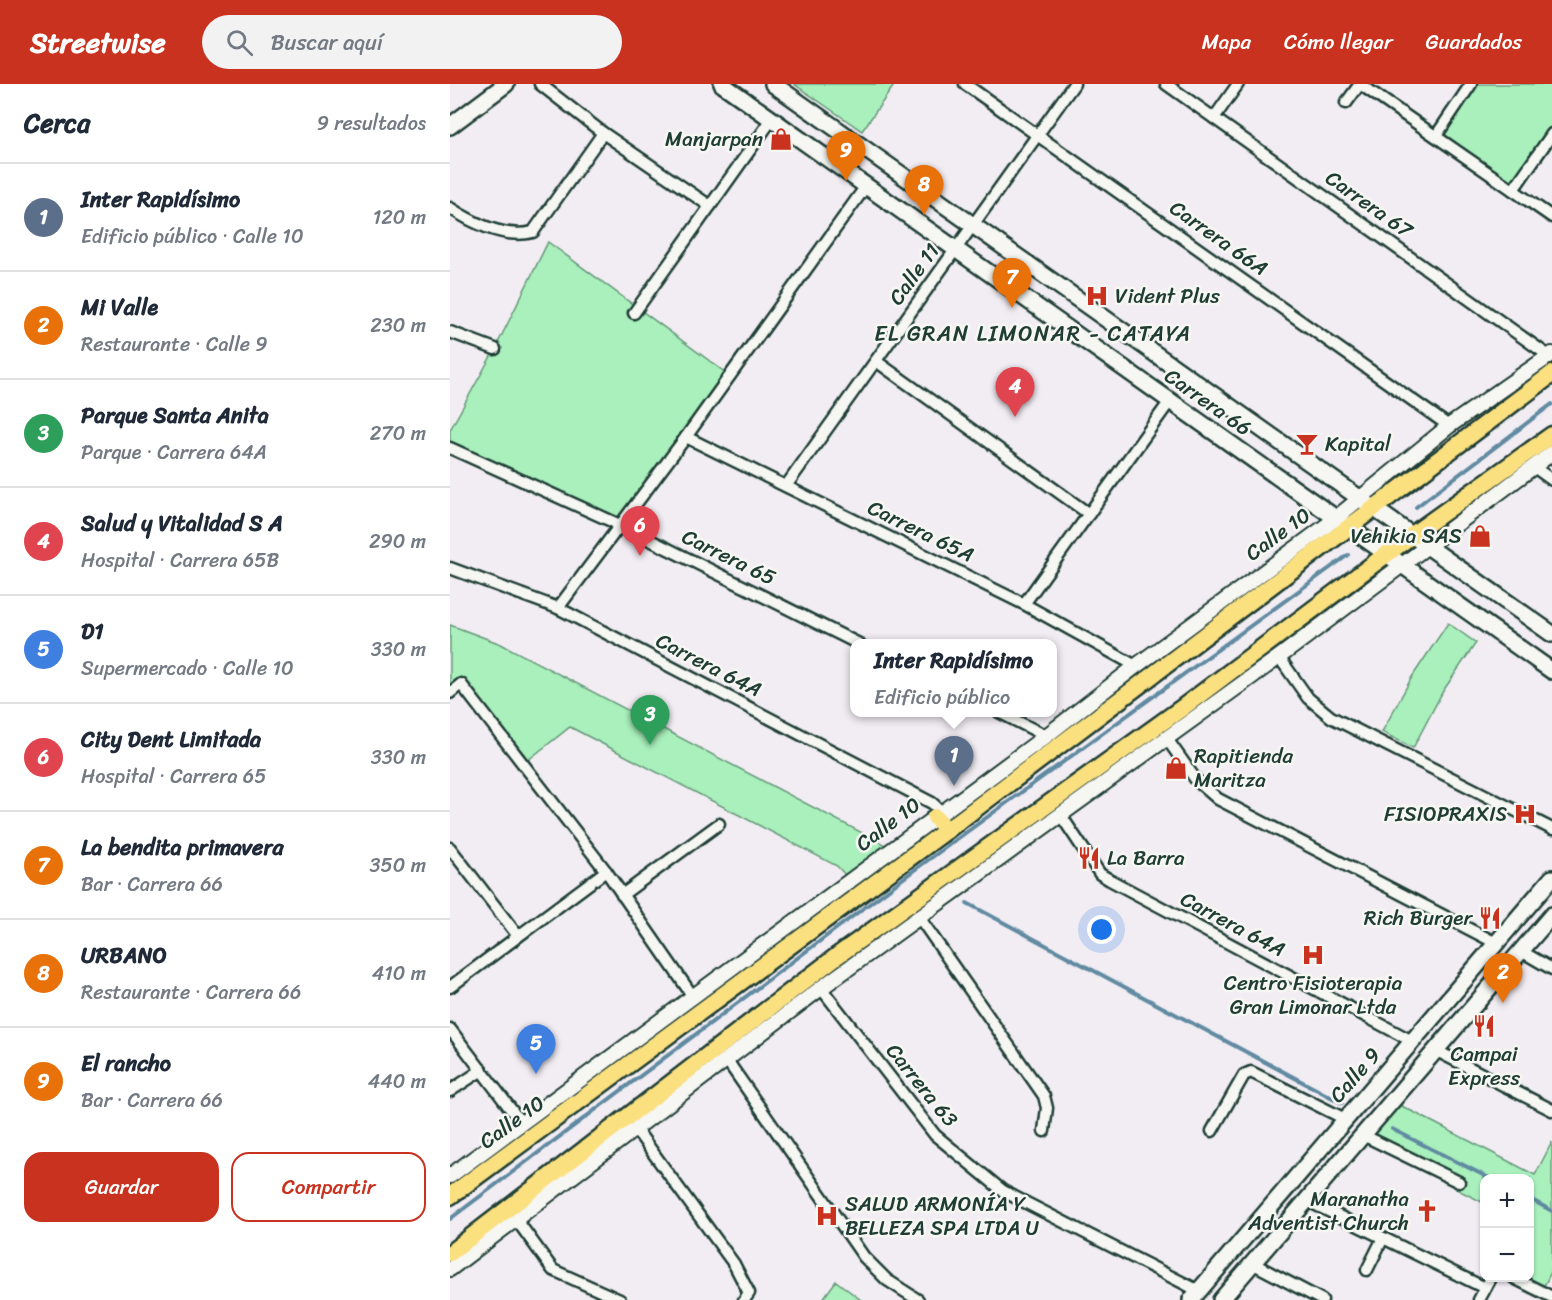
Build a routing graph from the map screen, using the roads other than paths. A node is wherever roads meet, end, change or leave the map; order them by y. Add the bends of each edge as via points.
1 (506, 84) edge
2 (540, 84) edge
3 (722, 84) edge
4 (773, 84) edge
5 (965, 84) edge
6 (1074, 84) edge
7 (1166, 84) edge
8 (1238, 84) edge
9 (1360, 84) edge
10 (1471, 84) edge
11 (1346, 103) dead end
12 (1214, 118) junction
13 (772, 119) junction
14 (450, 126) edge
15 (603, 133) junction
16 (1552, 134) edge
17 (1038, 135) junction
18 (1436, 136) junction
19 (866, 186) junction
20 (1514, 190) junction
21 (710, 206) junction
22 (450, 208) edge
23 (1552, 217) edge
24 (973, 225) junction
25 (956, 249) junction
26 (634, 313) dead end
27 (450, 332) edge
28 (495, 349) dead end
29 (1550, 355) edge
30 (876, 361) junction
31 (1552, 374) edge
32 (1170, 401) junction
33 (1449, 426) junction
34 (1552, 435) edge
35 (686, 437) junction
36 (450, 448) edge
37 (1552, 453) edge
38 (1534, 467) junction
39 (1552, 480) edge
40 (786, 486) junction
41 (1367, 503) junction
42 (1089, 514) junction
43 (1343, 523) junction
44 (620, 525) junction
45 (1412, 536) junction
46 (1427, 546) junction
47 (1387, 555) junction
48 (1402, 565) junction
49 (450, 568) edge
50 (1024, 604) junction
51 (558, 608) junction
52 (1552, 634) edge
53 (850, 640) edge
54 (1165, 645) junction
55 (1279, 657) junction
56 (1176, 658) junction
57 (1136, 666) junction
58 (1552, 671) edge
59 (450, 693) edge
60 (1186, 715) junction
61 (1009, 717) edge
62 (1046, 736) junction
63 (1167, 739) junction
64 (1060, 814) junction
65 (938, 815) junction
66 (719, 824) dead end
67 (1552, 829) edge
68 (946, 830) junction
69 (450, 848) edge
70 (606, 871) junction
71 (1552, 878) edge
72 (622, 895) junction
73 (936, 895) junction
74 (1552, 915) edge
75 (919, 917) junction
76 (518, 936) junction
77 (1496, 943) junction
78 (1521, 951) junction
79 (1552, 969) edge
80 (450, 987) edge
81 (821, 988) junction
82 (694, 998) junction
83 (773, 1015) junction
84 (450, 1029) edge
85 (1412, 1041) junction
86 (1436, 1050) junction
87 (726, 1059) junction
88 (482, 1070) junction
89 (450, 1091) edge
90 (1552, 1110) edge
91 (1345, 1119) junction
92 (635, 1128) junction
93 (1044, 1131) dead end
94 (1212, 1131) dead end
95 (517, 1134) junction
96 (1363, 1135) junction
97 (1337, 1165) junction
98 (570, 1169) junction
99 (450, 1176) edge
100 (1294, 1179) junction
101 (1459, 1182) dead end
102 (450, 1196) edge
103 (1306, 1200) junction
104 (1272, 1204) junction
105 (516, 1219) junction
106 (1383, 1238) junction
107 (1264, 1250) junction
108 (450, 1253) edge
109 (1252, 1263) junction
110 (450, 1269) edge
111 (1367, 1270) dead end
112 (1489, 1282) edge
113 (1522, 1282) edge
114 (1485, 1288) junction
115 (1195, 1295) edge
116 (747, 1297) edge
117 (1552, 1297) edge
118 (620, 1300) edge
119 (918, 1300) edge
120 (1221, 1300) edge
121 (1322, 1300) edge
122 (1479, 1300) edge

1 - 14 main road
2 - 15 street
3 - 13 main road, Carrera 66
4 - 24 main road, Carrera 66
5 - 17 street, Carrera 66A
6 - 17 street, Calle 11
7 - 12 street, Carrera 67
8 - 12 street
9 - 11 street
9 - 18 street
10 - 18 street
12 - 29 street, Carrera 67
13 - 19 main road, Carrera 66
13 - 21 street
15 - 21 street
15 - 22 street via 533,232 520,235 479,223
16 - 20 street
17 - 24 street, Calle 11
17 - 33 street, Carrera 66A
18 - 20 street
19 - 25 main road, Carrera 66
19 - 35 street
20 - 23 street
21 - 26 street
24 - 25 street, Calle 11
24 - 41 main road, Carrera 66
25 - 30 street, Calle 11
25 - 32 main road, Carrera 66
27 - 28 street
29 - 33 street, Calle 10
30 - 40 street, Calle 11
30 - 42 street
31 - 41 main road, Calle 10
32 - 42 street
32 - 43 main road, Carrera 66
33 - 41 street, Calle 10
34 - 45 main road
35 - 40 street, Carrera 65A
35 - 44 street
36 - 44 street, Carrera 65
37 - 38 street
38 - 39 street
38 - 46 street
40 - 50 street, Carrera 65A
41 - 43 main road, Calle 10
41 - 45 main road, Carrera 66
42 - 50 street
43 - 47 main road, Carrera 66
43 - 54 street, Calle 10
43 - 56 main road, Calle 10
44 - 51 street
44 - 53 street, Carrera 65
45 - 46 main road, Carrera 66
45 - 47 main road
46 - 48 street
46 - 52 main road, Carrera 66
47 - 48 main road, Carrera 66
47 - 60 main road
48 - 55 street
48 - 58 main road, Carrera 66
49 - 51 street, Carrera 64A
50 - 57 street, Carrera 65A
51 - 65 street, Carrera 64A via 933,803
54 - 56 main road
54 - 57 street, Calle 10
55 - 60 street
55 - 67 street via 1308,698 1331,717
56 - 68 main road, Calle 10
57 - 62 street, Calle 10
59 - 70 street via 461,684
60 - 63 street
60 - 73 main road
61 - 62 street
62 - 65 street, Calle 10
63 - 64 street
63 - 77 street via 1196,780 1218,799
64 - 73 street
64 - 85 street, Carrera 64A via 1100,873 1110,880
65 - 68 main road
65 - 82 street, Calle 10
66 - 72 street
68 - 95 main road, Calle 10
69 - 76 street
70 - 72 street
70 - 76 street
71 - 77 main road, Calle 9
72 - 82 street
73 - 75 street
73 - 83 main road
74 - 78 main road
75 - 81 street
75 - 93 street via 1044,1096
76 - 80 street
77 - 85 main road, Calle 9
78 - 79 street
78 - 86 main road
81 - 83 street
81 - 115 street, Carrera 63 via 935,1135 1003,1191
82 - 95 street, Calle 10
83 - 87 street
83 - 98 main road
84 - 88 street
85 - 91 main road, Calle 9
86 - 90 street
86 - 96 main road
87 - 92 street
87 - 119 street via 864,1257 887,1280
88 - 89 street
88 - 95 street
91 - 94 street via 1251,1072 1244,1075
91 - 100 main road, Calle 9
92 - 98 street
92 - 116 street via 734,1264
95 - 99 street, Calle 10
95 - 102 main road, Calle 10
96 - 97 main road
96 - 101 street
97 - 100 main road
97 - 103 main road
98 - 105 street
98 - 108 main road
100 - 104 main road, Calle 9
103 - 106 street
103 - 107 main road
104 - 107 main road
104 - 115 main road, Calle 9
105 - 110 street
105 - 118 street via 553,1270
106 - 111 street
106 - 114 street
107 - 109 main road
109 - 120 main road
109 - 121 street
112 - 114 street
113 - 117 street
114 - 122 street

